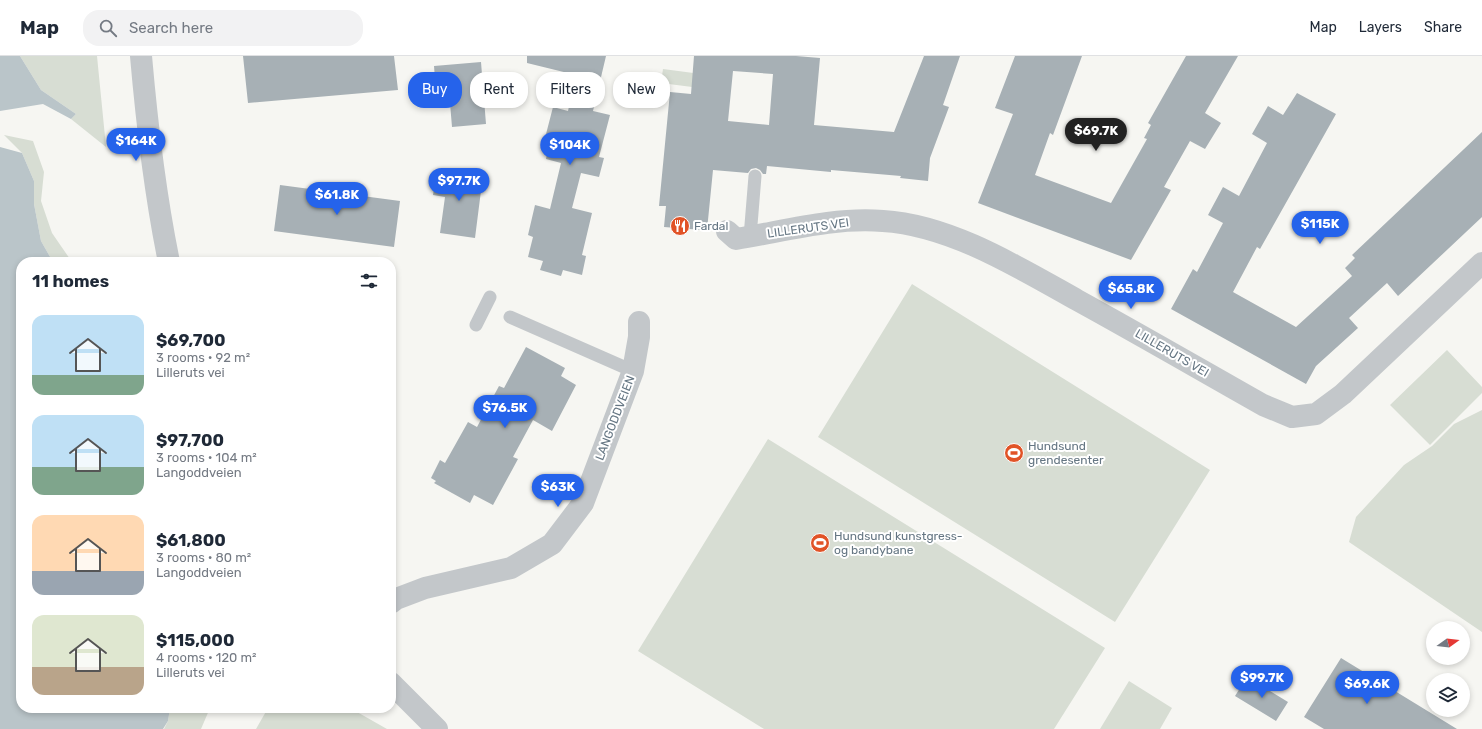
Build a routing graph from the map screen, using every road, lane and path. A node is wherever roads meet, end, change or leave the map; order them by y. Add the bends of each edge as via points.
1 (142, 56) edge
2 (755, 176) dead end
3 (727, 231) dead end
4 (750, 237) junction
5 (168, 257) edge
6 (1482, 263) edge
7 (490, 297) dead end
8 (510, 317) dead end
9 (639, 322) dead end
10 (476, 325) dead end
11 (633, 371) junction
12 (396, 599) edge
13 (396, 688) edge
14 (436, 729) edge

1 - 5 street via 146,106
2 - 4 lane
3 - 4 street, LILLERUTS VEI via 736,240
4 - 6 street, LILLERUTS VEI via 837,221 883,221 929,229 976,246 1122,324 1263,405 1292,417 1316,414 1343,394
7 - 10 lane
8 - 11 lane
9 - 11 street, LANGODDVEIEN
11 - 12 street, LANGODDVEIEN via 583,503 552,544 511,568 425,588
13 - 14 street

